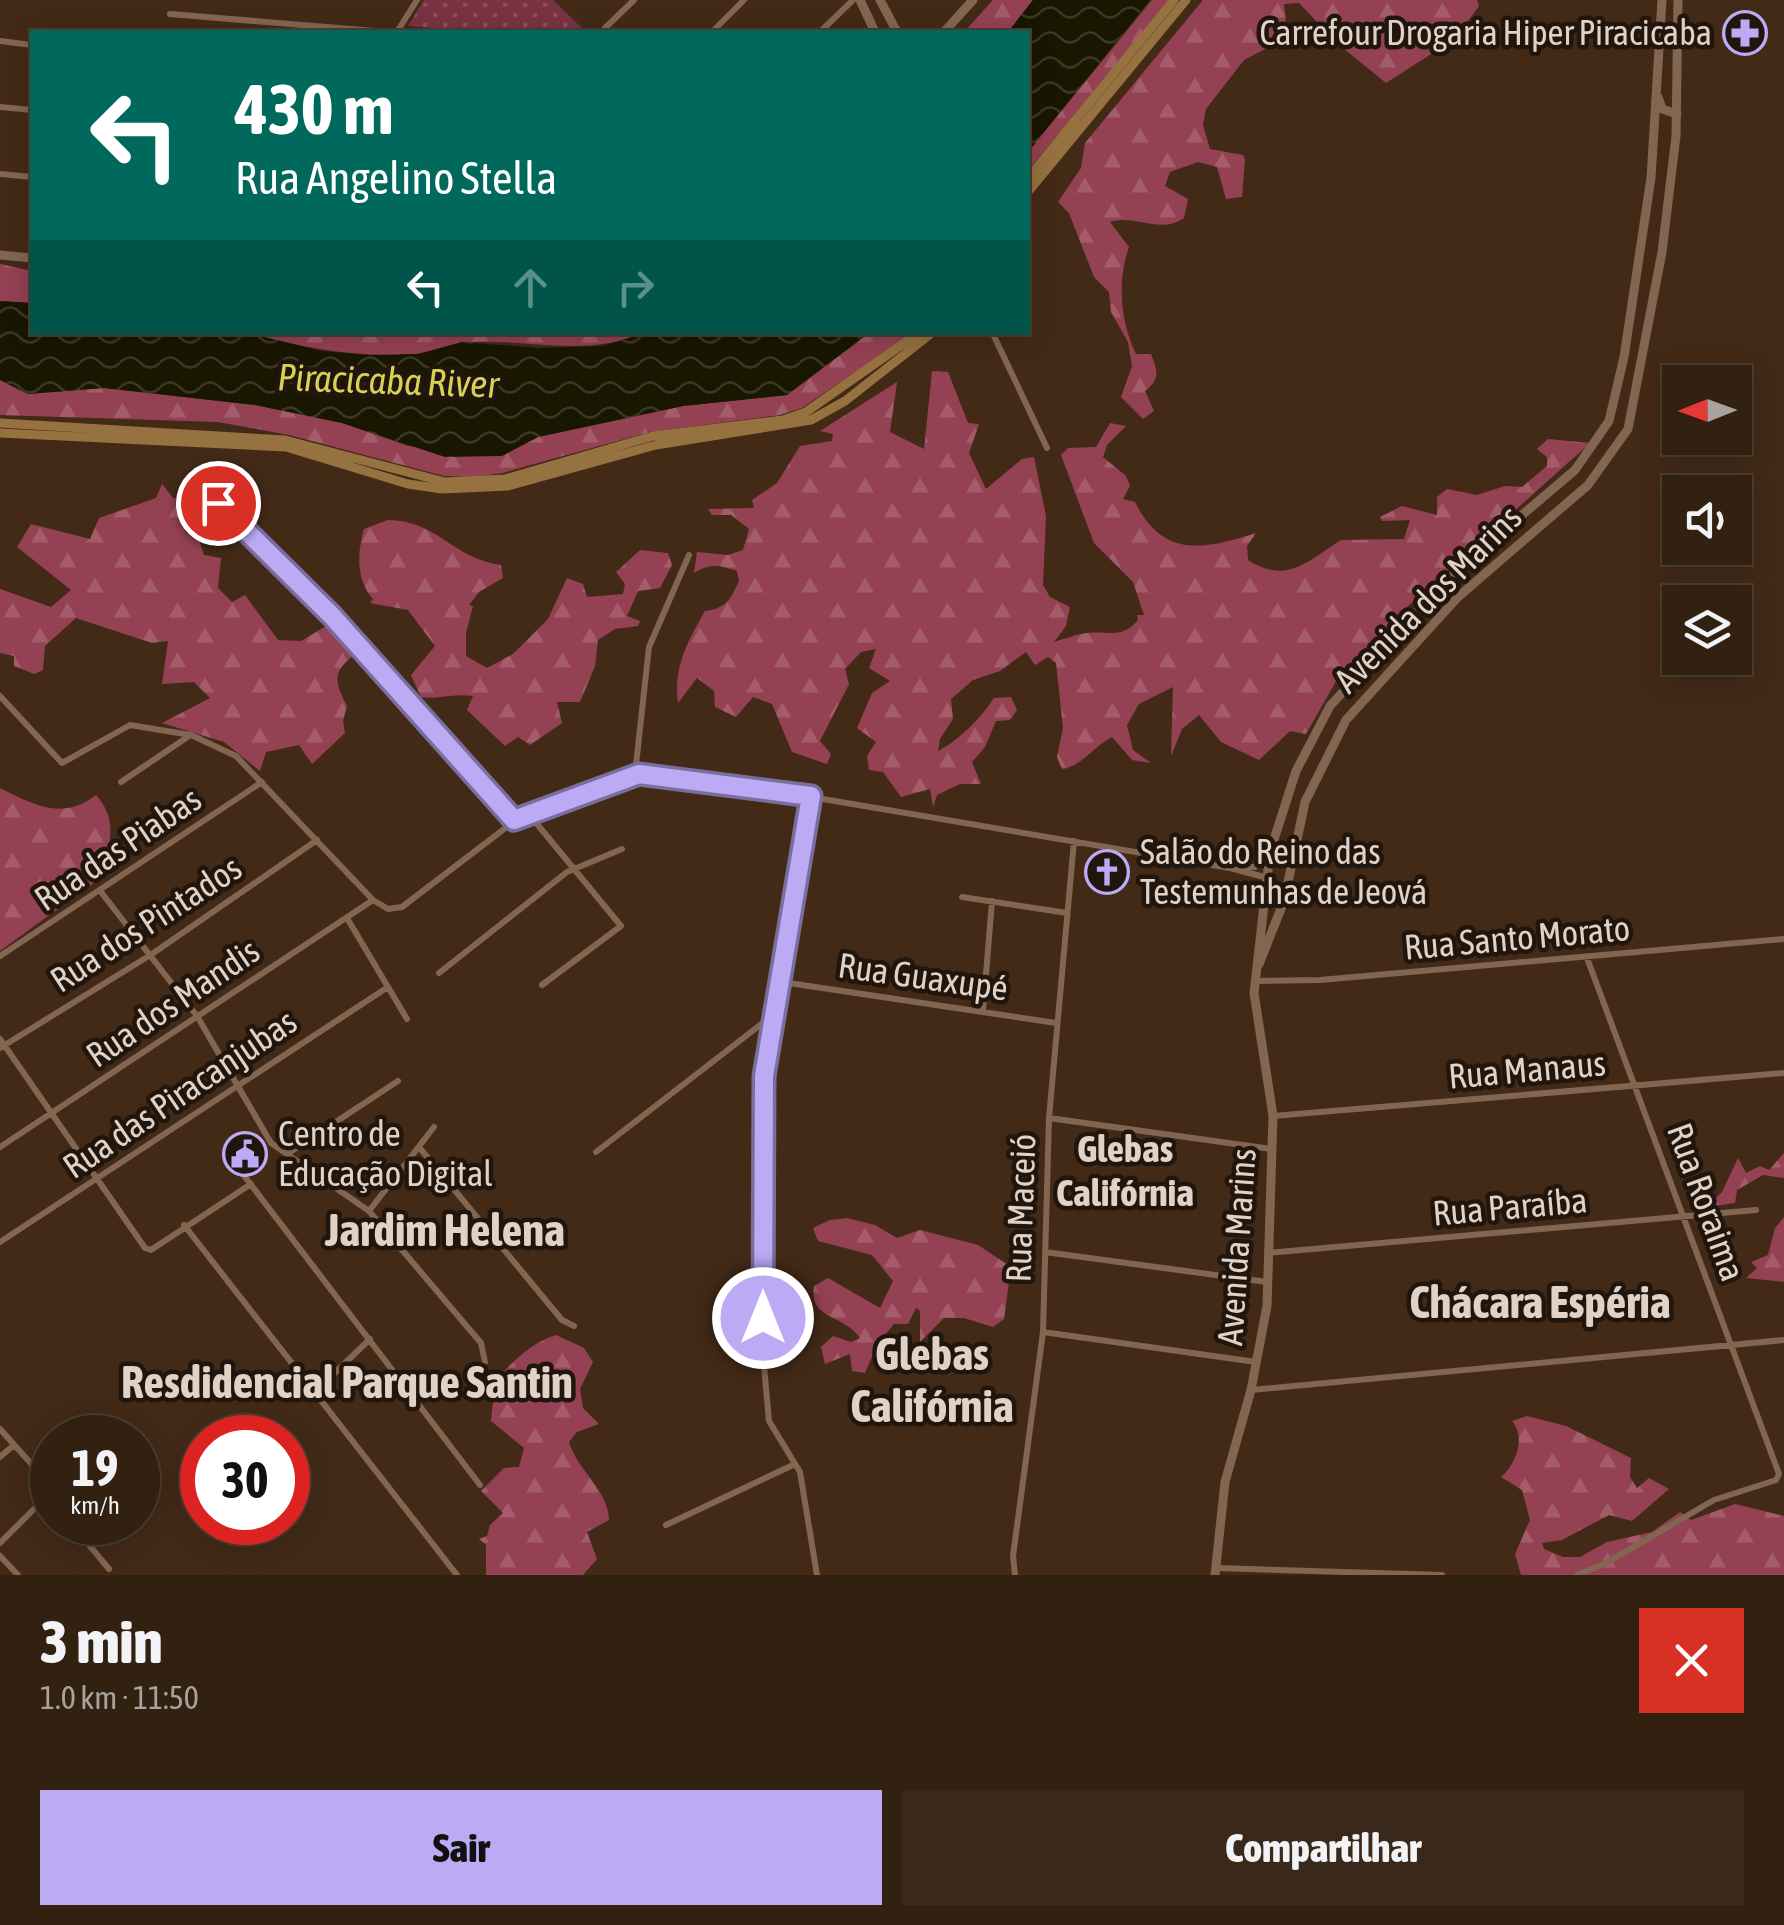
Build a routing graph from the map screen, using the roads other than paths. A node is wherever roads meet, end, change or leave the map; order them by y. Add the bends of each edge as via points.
1 (417, 0) edge
2 (634, 0) edge
3 (744, 0) edge
4 (856, 0) edge
5 (880, 0) edge
6 (974, 0) edge
7 (1174, 0) edge
8 (1186, 0) edge
9 (1662, 0) edge
10 (1678, 0) edge
11 (170, 14) dead end
12 (605, 28) dead end
13 (363, 30) edge
14 (398, 30) edge
15 (714, 30) edge
16 (822, 30) edge
17 (874, 30) edge
18 (896, 30) edge
19 (946, 30) edge
20 (0, 41) edge
21 (30, 45) edge
22 (1656, 84) junction
23 (0, 108) edge
24 (30, 110) edge
25 (1677, 114) junction
26 (0, 174) edge
27 (1030, 176) edge
28 (30, 177) edge
29 (1030, 190) edge
30 (1646, 215) junction
31 (1666, 218) junction
32 (1641, 247) junction
33 (1662, 252) junction
34 (0, 255) edge
35 (30, 258) edge
36 (916, 335) edge
37 (929, 335) edge
38 (993, 335) edge
39 (0, 423) edge
40 (0, 433) edge
41 (1047, 448) dead end
42 (218, 503) dead end
43 (688, 555) dead end
44 (0, 696) edge
45 (190, 736) junction
46 (635, 774) junction
47 (121, 782) dead end
48 (262, 782) junction
49 (811, 796) junction
50 (528, 813) junction
51 (514, 820) junction
52 (318, 840) junction
53 (1074, 841) junction
54 (1295, 844) junction
55 (622, 849) dead end
56 (1270, 852) junction
57 (1230, 868) junction
58 (575, 870) junction
59 (1290, 875) junction
60 (1268, 878) junction
61 (101, 892) junction
62 (962, 897) dead end
63 (373, 900) junction
64 (992, 902) junction
65 (1067, 914) junction
66 (347, 918) junction
67 (1784, 940) edge
68 (152, 954) junction
69 (0, 956) edge
70 (1586, 958) junction
71 (439, 972) dead end
72 (1254, 981) junction
73 (782, 982) junction
74 (542, 985) dead end
75 (388, 987) junction
76 (983, 1011) junction
77 (774, 1015) junction
78 (196, 1016) junction
79 (407, 1019) dead end
80 (1056, 1023) junction
81 (2, 1044) edge
82 (1784, 1073) edge
83 (398, 1081) dead end
84 (238, 1085) junction
85 (1638, 1087) junction
86 (50, 1114) junction
87 (1273, 1116) junction
88 (1048, 1118) junction
89 (434, 1127) dead end
90 (419, 1147) junction
91 (0, 1148) edge
92 (1274, 1150) junction
93 (596, 1152) dead end
94 (287, 1154) junction
95 (242, 1173) dead end
96 (96, 1181) junction
97 (250, 1184) junction
98 (1756, 1210) dead end
99 (369, 1211) junction
100 (1683, 1218) junction
101 (184, 1225) junction
102 (0, 1242) edge
103 (1045, 1252) junction
104 (1267, 1253) junction
105 (1268, 1282) junction
106 (574, 1326) dead end
107 (1043, 1332) junction
108 (370, 1338) junction
109 (1784, 1340) edge
110 (1732, 1345) junction
111 (485, 1362) dead end
112 (1256, 1362) junction
113 (1251, 1390) junction
114 (315, 1392) junction
115 (0, 1429) edge
116 (14, 1444) junction
117 (0, 1457) edge
118 (795, 1464) junction
119 (30, 1466) edge
120 (480, 1485) dead end
121 (30, 1514) edge
122 (666, 1524) dead end
123 (0, 1542) edge
124 (89, 1545) edge
125 (0, 1556) edge
126 (109, 1569) dead end
127 (1216, 1571) edge
128 (1015, 1574) edge
129 (18, 1575) edge
130 (456, 1575) edge
131 (816, 1575) edge
132 (1005, 1575) edge
133 (1442, 1575) edge
134 (1577, 1575) edge

1 - 14 street
2 - 12 street
3 - 15 street
4 - 16 street
4 - 17 street
5 - 18 street
6 - 19 street
7 - 27 main road
8 - 29 main road
9 - 22 street, Avenida dos Marins
10 - 25 street, Avenida dos Marins
11 - 13 street
20 - 21 street
22 - 25 street via 1662,109
22 - 30 street, Avenida dos Marins
23 - 24 street
25 - 31 street, Avenida dos Marins
26 - 28 street
30 - 31 street
30 - 32 street, Avenida dos Marins
31 - 33 street, Avenida dos Marins
32 - 33 street
32 - 56 street, Avenida dos Marins via 1616,402 1600,440 1575,470 1410,615 1330,706 1296,771
33 - 54 street, Avenida dos Marins via 1628,430 1588,485 1458,597 1363,697 1318,772
34 - 35 street
36 - 39 main road via 806,412 654,436 505,479 445,482 286,440
37 - 40 main road via 811,420 656,445 508,486 408,484 286,448
38 - 41 street
42 - 51 street via 332,616
43 - 46 street via 649,646
44 - 45 street via 62,763 120,727
45 - 47 street
45 - 48 street via 219,744
46 - 49 street
46 - 50 street
48 - 52 street
48 - 61 street, Rua das Piabas
49 - 53 street
49 - 73 street
50 - 51 street
50 - 58 street
51 - 63 street via 402,907 388,909
52 - 63 street
52 - 68 street, Rua dos Pintados
53 - 57 street
53 - 65 street, Rua Maceió
54 - 56 street via 1284,836
54 - 59 street, Avenida dos Marins
55 - 58 street
56 - 57 street via 1255,866
56 - 60 street, Avenida dos Marins
57 - 60 street
58 - 71 street
58 - 74 street via 621,926
59 - 60 street
59 - 72 street, Avenida dos Marins
60 - 72 street, Avenida dos Marins
61 - 68 street
61 - 69 street, Rua das Piabas
62 - 64 street
63 - 66 street, Rua dos Mandis
64 - 65 street
64 - 76 street
65 - 80 street, Rua Maceió
66 - 75 street
66 - 78 street, Rua dos Mandis
67 - 70 street, Rua Santo Morato
68 - 78 street
68 - 81 street, Rua dos Pintados
70 - 72 street, Rua Santo Morato
70 - 85 street, Rua Roraima
72 - 87 street, Avenida Marins
73 - 76 street, Rua Guaxupé
73 - 77 street
75 - 79 street
75 - 84 street, Rua das Piracanjubas
76 - 80 street, Rua Guaxupé
77 - 93 street
77 - 118 street via 764,1076 763,1355 769,1421
78 - 84 street
78 - 86 street, Rua dos Mandis
80 - 88 street, Rua Maceió
81 - 86 street
82 - 85 street, Rua Manaus
83 - 94 street
84 - 94 street via 258,1126
84 - 96 street, Rua das Piracanjubas
85 - 87 street, Rua Manaus
85 - 100 street, Rua Roraima
86 - 91 street, Rua dos Mandis
86 - 96 street
87 - 92 street, Avenida Marins
88 - 92 street
88 - 103 street, Rua Maceió
89 - 90 street
90 - 99 street
90 - 106 street via 562,1320
92 - 104 street, Avenida Marins
94 - 99 street
95 - 97 street
96 - 101 street via 150,1250
96 - 102 street, Rua das Piracanjubas
97 - 101 street
97 - 108 street
98 - 100 street, Rua Paraíba
99 - 111 street via 480,1343
100 - 104 street, Rua Paraíba
100 - 110 street, Rua Roraima
101 - 114 street
103 - 105 street
103 - 107 street, Rua Maceió
104 - 105 street, Avenida Marins
105 - 112 street, Avenida Marins
107 - 112 street
107 - 128 street, Rua Maceió
108 - 114 street
108 - 120 street
109 - 110 street
110 - 113 street
110 - 134 street, Rua Roraima via 1776,1463 1776,1480 1714,1500
112 - 113 street, Avenida Marins
113 - 127 street, Avenida Marins via 1225,1482
114 - 130 street
115 - 116 street
116 - 117 street
116 - 119 street
118 - 122 street
118 - 131 street
121 - 123 street
124 - 126 street
125 - 129 street
127 - 133 street
128 - 132 street

